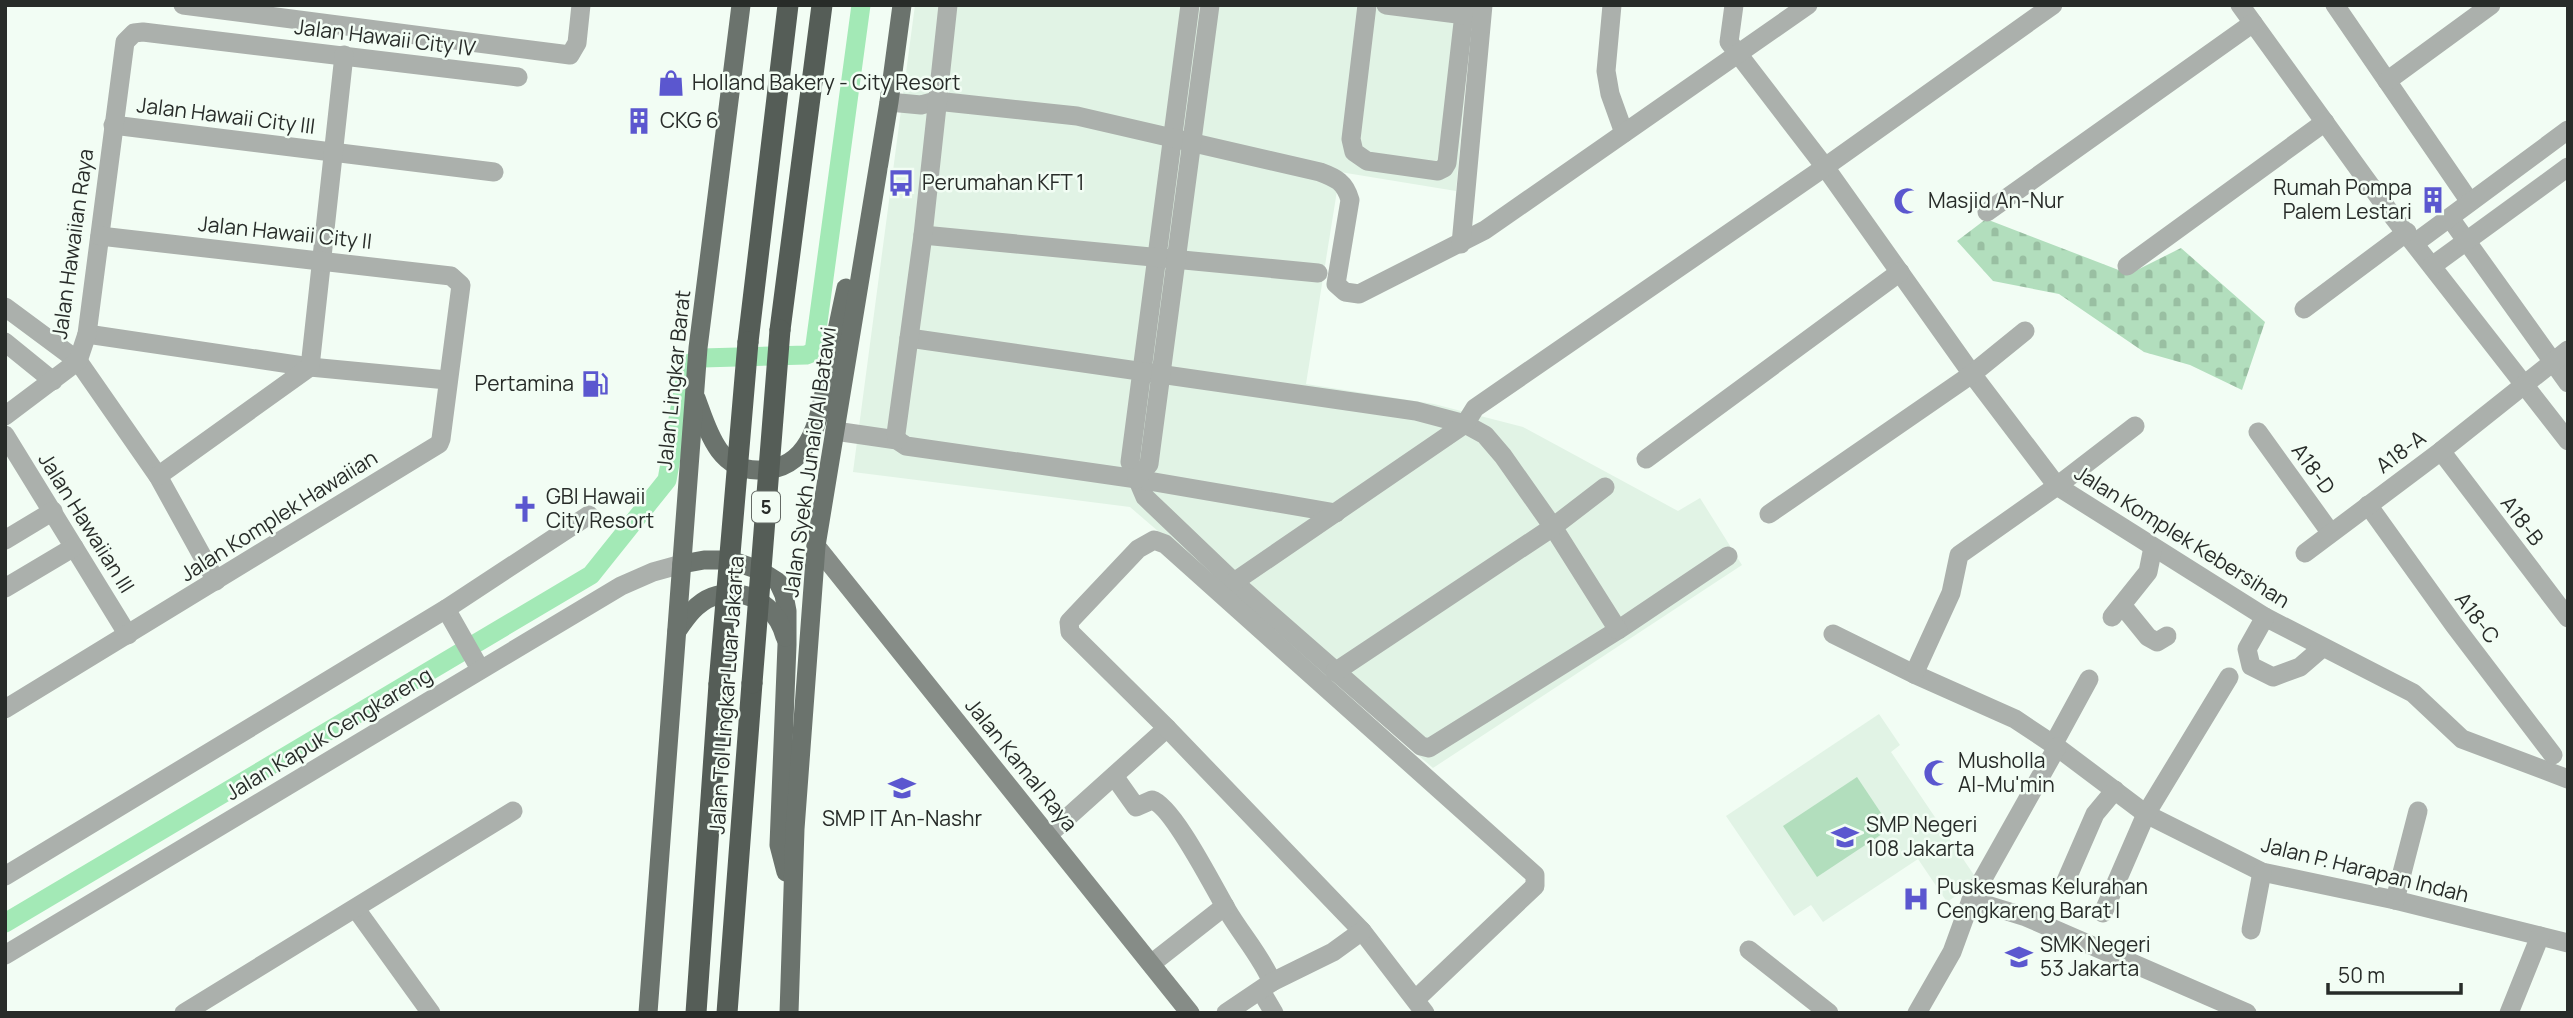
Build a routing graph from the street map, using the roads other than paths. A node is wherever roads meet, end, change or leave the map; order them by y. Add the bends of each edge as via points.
1 (183, 5) edge
2 (581, 5) edge
3 (741, 5) edge
4 (788, 5) edge
5 (822, 5) edge
6 (902, 5) edge
7 (948, 5) edge
8 (1190, 5) edge
9 (1210, 5) edge
10 (1367, 5) edge
11 (1386, 5) edge
12 (1483, 5) edge
13 (1612, 5) edge
14 (1734, 5) edge
15 (1808, 5) edge
16 (2053, 5) edge
17 (2241, 5) edge
18 (2335, 5) edge
19 (2491, 5) edge
20 (1465, 10) edge
21 (2253, 23) junction
22 (125, 42) joint
23 (344, 55) junction
24 (1739, 55) junction
25 (518, 77) dead end
26 (2387, 80) junction
27 (890, 95) junction
28 (936, 101) junction
29 (2325, 122) junction
30 (113, 125) junction
31 (2568, 130) edge
32 (1624, 133) junction
33 (1182, 141) junction
34 (334, 152) junction
35 (880, 152) junction
36 (1825, 167) junction
37 (2568, 167) edge
38 (494, 173) dead end
39 (2470, 202) junction
40 (1987, 212) dead end
41 (2450, 218) junction
42 (923, 235) junction
43 (100, 236) junction
44 (2411, 238) junction
45 (2466, 241) junction
46 (1461, 244) junction
47 (322, 260) junction
48 (1166, 260) junction
49 (2127, 266) dead end
50 (2432, 266) junction
51 (1900, 272) junction
52 (1318, 273) dead end
53 (461, 285) joint
54 (5, 307) edge
55 (2304, 310) dead end
56 (2025, 331) dead end
57 (87, 334) junction
58 (909, 338) junction
59 (5, 342) edge
60 (2560, 356) edge
61 (78, 361) junction
62 (310, 368) junction
63 (1152, 372) junction
64 (1972, 374) junction
65 (447, 380) junction
66 (53, 381) junction
67 (2568, 383) edge
68 (2523, 385) junction
69 (695, 389) junction
70 (5, 416) edge
71 (1465, 424) junction
72 (2135, 426) dead end
73 (835, 432) junction
74 (2258, 432) dead end
75 (5, 435) edge
76 (897, 440) junction
77 (2568, 441) edge
78 (2441, 451) junction
79 (1646, 459) dead end
80 (158, 476) junction
81 (1136, 479) junction
82 (2057, 486) junction
83 (1605, 487) dead end
84 (2368, 505) junction
85 (52, 511) junction
86 (1336, 513) junction
87 (1769, 514) dead end
88 (589, 515) dead end
89 (1553, 527) junction
90 (2330, 532) junction
91 (5, 540) edge
92 (816, 546) junction
93 (74, 547) junction
94 (2153, 547) junction
95 (2305, 553) dead end
96 (1728, 556) dead end
97 (682, 565) junction
98 (216, 581) junction
99 (1234, 582) junction
100 (5, 588) edge
101 (446, 609) junction
102 (2265, 617) junction
103 (2568, 618) edge
104 (1618, 630) junction
105 (676, 632) junction
106 (1833, 634) dead end
107 (128, 635) junction
108 (2167, 636) dead end
109 (787, 645) junction
110 (2322, 648) junction
111 (478, 665) junction
112 (1335, 672) junction
113 (1914, 674) junction
114 (2229, 677) dead end
115 (2089, 679) dead end
116 (5, 709) edge
117 (1167, 728) junction
118 (2055, 746) junction
119 (2553, 755) dead end
120 (1114, 776) junction
121 (2568, 779) edge
122 (2115, 790) junction
123 (513, 811) dead end
124 (2418, 811) dead end
125 (2146, 814) junction
126 (1048, 835) junction
127 (2262, 872) junction
128 (5, 876) edge
129 (2065, 883) dead end
130 (791, 895) junction
131 (1971, 900) junction
132 (2395, 900) junction
133 (1225, 906) junction
134 (356, 909) junction
135 (2103, 913) dead end
136 (2251, 930) dead end
137 (1362, 931) junction
138 (2540, 936) junction
139 (2568, 943) edge
140 (1749, 950) dead end
141 (5, 955) edge
142 (1151, 964) junction
143 (1266, 987) junction
144 (1420, 1006) edge
145 (423, 1010) edge
146 (184, 1013) edge
147 (648, 1013) edge
148 (696, 1013) edge
149 (727, 1013) edge
150 (789, 1013) edge
151 (1191, 1013) edge
152 (1226, 1013) edge
153 (1274, 1013) edge
154 (1829, 1013) edge
155 (1917, 1013) edge
156 (2247, 1013) edge
157 (2509, 1013) edge

1 - 2 street via 570,55 577,43
3 - 69 main road, Jalan Lingkar Barat
4 - 148 highway, Jalan Tol Lingkar Luar Jakarta / 5, bridge via 748,341
5 - 149 highway, Jalan Tol Lingkar Luar Jakarta / 5, bridge via 780,330
6 - 27 main road, Jalan Syekh Junaid Al Batawi
7 - 28 street
8 - 33 street
9 - 33 street
10 - 20 street via 1351,139 1354,152 1367,161 1438,171 1447,163
11 - 20 street
12 - 46 street
13 - 32 street via 1606,71
14 - 24 street via 1729,42
15 - 24 street
16 - 36 street
17 - 21 street
18 - 26 street
19 - 26 street
21 - 29 street
21 - 40 street
22 - 23 street, Jalan Hawaii City IV via 138,32
22 - 30 street, Jalan Hawaiian Raya
23 - 25 street, Jalan Hawaii City IV
23 - 34 street
24 - 32 street
24 - 36 street, Jalan Komplek Kebersihan
26 - 39 street
27 - 28 street via 922,93
27 - 35 main road, Jalan Syekh Junaid Al Batawi
28 - 33 street via 1077,116
28 - 42 street
29 - 44 street
29 - 49 street
30 - 34 street, Jalan Hawaii City III
30 - 43 street, Jalan Hawaiian Raya
31 - 39 street
32 - 46 street
33 - 46 street via 1320,172 1347,187 1350,200 1335,275 1336,284 1345,292 1359,294
33 - 48 street
34 - 38 street, Jalan Hawaii City III
34 - 47 street
35 - 69 main road via 863,209 818,422 804,449 782,467 767,470 730,463 714,442
35 - 73 main road, Jalan Syekh Junaid Al Batawi
36 - 51 street, Jalan Komplek Kebersihan
36 - 71 street via 1475,408
37 - 45 street
39 - 41 street
41 - 44 street
41 - 45 street
42 - 48 street
42 - 58 street
43 - 47 street, Jalan Hawaii City II
43 - 57 street, Jalan Hawaiian Raya
44 - 50 street
44 - 55 street
45 - 50 street
45 - 60 street
47 - 53 street, Jalan Hawaii City II via 451,276
47 - 62 street
48 - 52 street
48 - 63 street
50 - 68 street
51 - 64 street, Jalan Komplek Kebersihan
51 - 79 street
53 - 65 street, Jalan Komplek Hawaiian
54 - 61 street
56 - 64 street
57 - 61 street, Jalan Hawaiian Raya
57 - 62 street
58 - 63 street
58 - 76 street
59 - 66 street
60 - 67 street
60 - 68 street, A18-A
61 - 66 street, Jalan Hawaiian Raya
61 - 80 street
62 - 65 street
62 - 80 street
63 - 71 street via 1416,411
63 - 81 street via 1149,464
64 - 82 street, Jalan Komplek Kebersihan
64 - 87 street
65 - 98 street, Jalan Komplek Hawaiian via 439,444
66 - 70 street, Jalan Hawaiian Raya
68 - 77 street
68 - 78 street, A18-A
69 - 97 main road, Jalan Lingkar Barat
71 - 86 street
71 - 89 street via 1485,435 1503,456
72 - 82 street
73 - 76 street
73 - 92 main road, Jalan Syekh Junaid Al Batawi
74 - 90 street, A18-D
75 - 85 street, Jalan Hawaiian III
76 - 81 street via 906,446
78 - 84 street, A18-A
78 - 103 street, A18-B
80 - 98 street
81 - 86 street
81 - 99 street via 1145,497
82 - 94 street, Jalan Komplek Kebersihan
82 - 113 street via 1959,555 1951,593
83 - 89 street
84 - 90 street, A18-A
84 - 119 street, A18-C
85 - 91 street
85 - 93 street, Jalan Hawaiian III
86 - 99 street
88 - 101 street
89 - 104 street
89 - 112 street
90 - 95 street, A18-A
92 - 126 main road, Jalan Kamal Raya
92 - 130 main road, Jalan Syekh Junaid Al Batawi
93 - 100 street
93 - 107 street, Jalan Hawaiian III
94 - 102 street, Jalan Komplek Kebersihan
94 - 108 street via 2148,572 2117,611 2157,642
96 - 104 street
97 - 105 main road, Jalan Lingkar Barat
97 - 109 main road via 730,560 778,582 787,611
97 - 111 street, Jalan Kapuk Cengkareng via 621,586
98 - 107 street, Jalan Komplek Hawaiian
99 - 112 street
101 - 111 street
101 - 128 street
102 - 110 street, Jalan Komplek Kebersihan
102 - 110 street via 2247,649 2251,666 2273,677 2300,667
104 - 112 street via 1429,748
105 - 109 main road via 693,609 711,597 731,593 752,597 769,608 782,625
105 - 147 main road, Jalan Lingkar Barat
106 - 113 street, Jalan P. Harapan Indah
107 - 116 street, Jalan Komplek Hawaiian
109 - 130 main road via 779,845
110 - 121 street, Jalan Komplek Kebersihan via 2413,693 2462,739
111 - 141 street, Jalan Kapuk Cengkareng
113 - 118 street, Jalan P. Harapan Indah via 2015,719
114 - 125 street
115 - 118 street
117 - 120 street
117 - 137 street
117 - 144 street via 1068,627 1138,549 1154,540 1166,544 1535,874 1535,886
118 - 122 street, Jalan P. Harapan Indah
118 - 131 street
120 - 126 street
120 - 133 street via 1136,807 1157,802 1190,845
122 - 125 street, Jalan P. Harapan Indah
122 - 129 street via 2095,814
123 - 134 street
124 - 132 street
125 - 127 street, Jalan P. Harapan Indah
125 - 135 street
126 - 142 main road, Jalan Kamal Raya
127 - 132 street, Jalan P. Harapan Indah
127 - 136 street
130 - 150 main road, Jalan Syekh Junaid Al Batawi
131 - 155 street via 1952,952
131 - 156 street via 2026,917
132 - 138 street, Jalan P. Harapan Indah
133 - 142 street
133 - 143 street
134 - 145 street
134 - 146 street
137 - 143 street via 1333,952
137 - 144 street
138 - 139 street, Jalan P. Harapan Indah
138 - 157 street
140 - 154 street
142 - 151 main road, Jalan Kamal Raya
143 - 152 street
143 - 153 street

